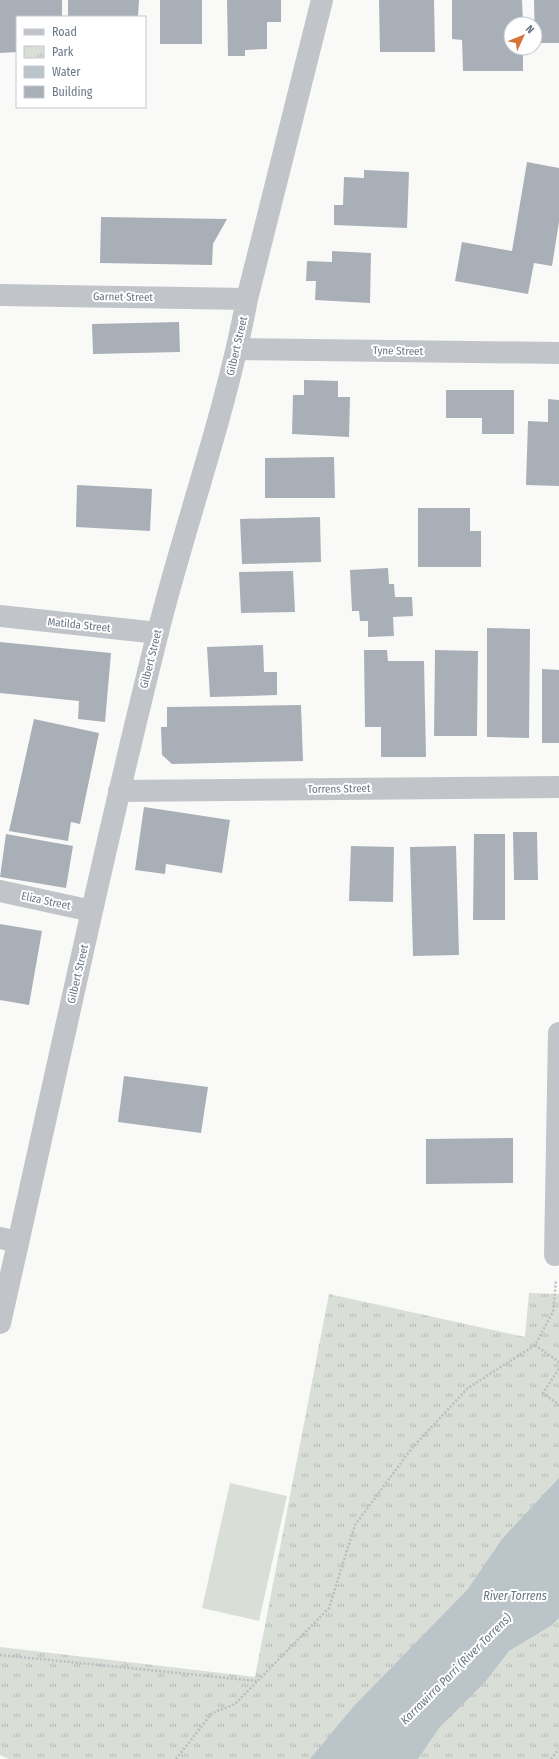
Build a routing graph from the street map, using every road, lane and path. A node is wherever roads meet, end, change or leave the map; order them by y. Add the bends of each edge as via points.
1 (322, 0) edge
2 (0, 295) edge
3 (247, 299) junction
4 (238, 349) junction
5 (559, 353) edge
6 (0, 616) edge
7 (158, 633) junction
8 (559, 787) edge
9 (119, 791) junction
10 (0, 891) edge
11 (92, 911) junction
12 (559, 1033) edge
13 (9, 1240) edge
14 (556, 1255) joint
15 (557, 1288) edge
16 (0, 1323) edge
17 (535, 1346) junction
18 (559, 1362) edge
19 (559, 1369) edge
20 (559, 1405) edge
21 (0, 1655) edge
22 (257, 1681) junction
23 (559, 1749) edge
24 (176, 1759) edge
25 (551, 1759) edge

1 - 3 street, Gilbert Street
2 - 3 street, Garnet Street
3 - 4 street, Gilbert Street
4 - 5 street, Tyne Street
4 - 7 street, Gilbert Street
6 - 7 street, Matilda Street
7 - 9 street, Gilbert Street
8 - 9 street, Torrens Street
9 - 11 street, Gilbert Street
10 - 11 street, Eliza Street
11 - 13 street, Gilbert Street
12 - 14 street
13 - 16 street, Gilbert Street
14 - 15 path
15 - 17 path via 553,1312
17 - 18 path
17 - 22 path via 468,1388 412,1448 355,1525 329,1608
19 - 20 path via 543,1393
21 - 22 path
22 - 24 path via 235,1704 212,1713
23 - 25 path

